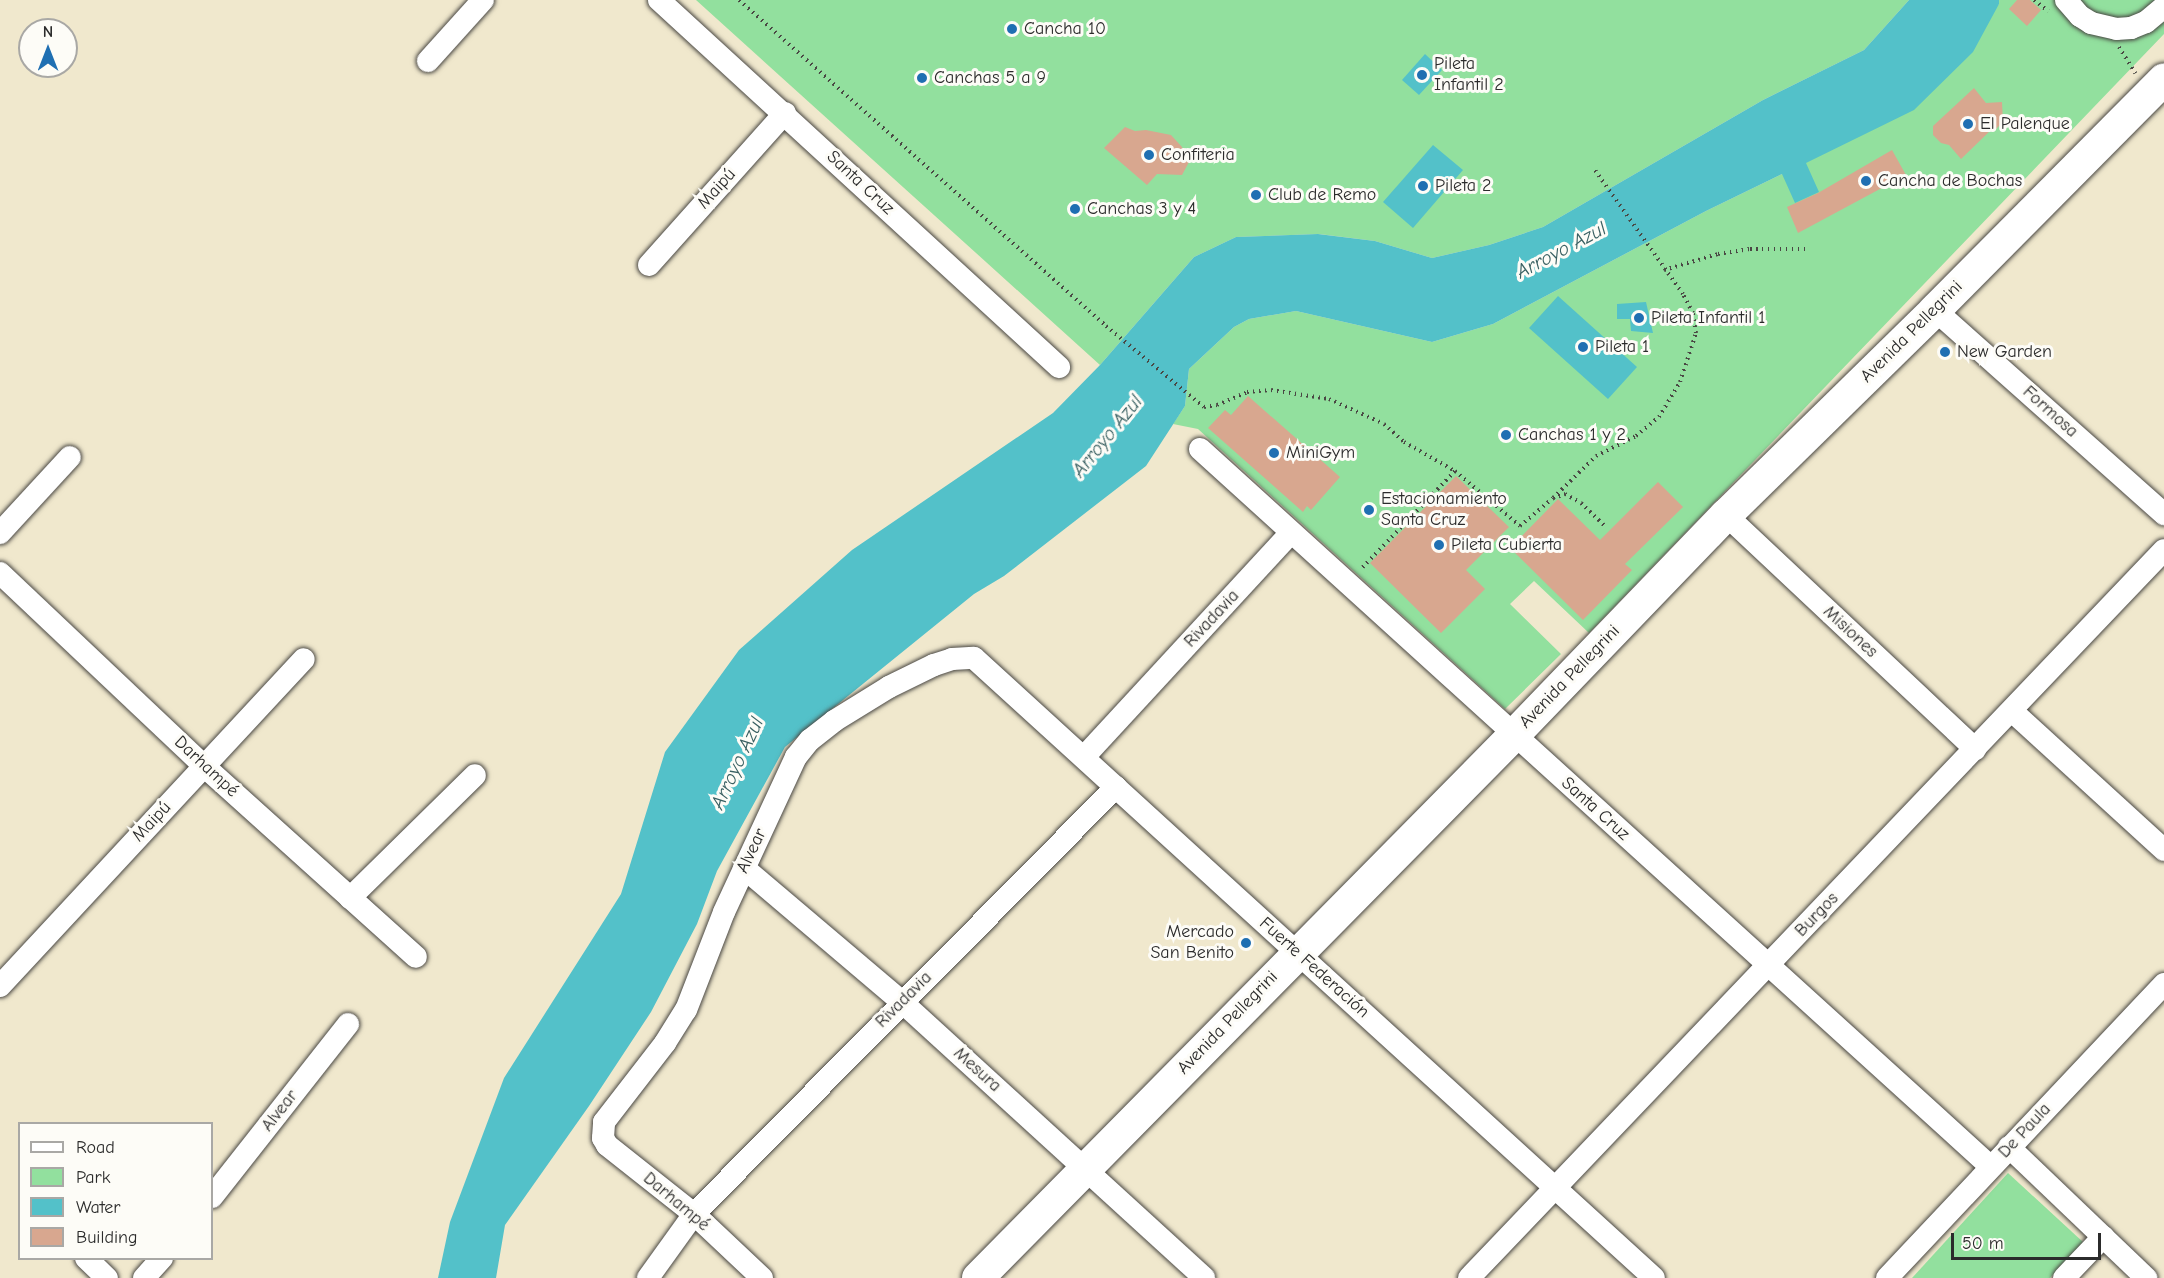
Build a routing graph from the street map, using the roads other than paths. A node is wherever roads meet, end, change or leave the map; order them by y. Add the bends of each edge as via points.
1 (483, 0) edge
2 (659, 0) edge
3 (2066, 0) edge
4 (2164, 7) edge
5 (428, 61) dead end
6 (2159, 93) edge
7 (785, 114) junction
8 (649, 265) dead end
9 (1935, 310) junction
10 (1059, 367) dead end
11 (1200, 449) dead end
12 (70, 458) dead end
13 (2164, 514) edge
14 (1726, 515) junction
15 (0, 533) edge
16 (1291, 533) junction
17 (2164, 550) edge
18 (0, 573) edge
19 (974, 658) joint
20 (304, 659) dead end
21 (2012, 711) junction
22 (1514, 735) junction
23 (1975, 749) junction
24 (1083, 757) junction
25 (204, 766) junction
26 (475, 775) dead end
27 (1116, 787) junction
28 (2164, 850) edge
29 (744, 868) junction
30 (350, 898) junction
31 (1297, 952) junction
32 (416, 957) dead end
33 (1769, 966) junction
34 (2164, 984) edge
35 (0, 986) edge
36 (902, 1002) junction
37 (348, 1024) dead end
38 (604, 1122) joint
39 (2009, 1147) junction
40 (1991, 1167) junction
41 (1085, 1169) junction
42 (1555, 1188) junction
43 (213, 1196) edge
44 (694, 1214) junction
45 (2103, 1237) junction
46 (88, 1260) edge
47 (160, 1260) edge
48 (107, 1278) edge
49 (144, 1278) edge
50 (648, 1278) edge
51 (762, 1278) edge
52 (978, 1278) edge
53 (1204, 1278) edge
54 (1469, 1278) edge
55 (1654, 1278) edge
56 (1887, 1278) edge
57 (2064, 1278) edge
58 (2146, 1278) edge

1 - 5 street
2 - 7 street, Santa Cruz
3 - 4 street via 2091,23 2116,29 2146,22
6 - 9 main road, Avenida Pellegrini
7 - 8 street, Maipú
7 - 10 street, Santa Cruz
9 - 13 street, Formosa
9 - 14 main road, Avenida Pellegrini
11 - 16 street, Santa Cruz
12 - 15 street
14 - 22 main road, Avenida Pellegrini
14 - 23 street, Misiones
16 - 22 street, Santa Cruz
16 - 24 street, Rivadavia
17 - 21 street, Burgos
18 - 25 street, Darhampé
19 - 24 street, Fuerte Federación
19 - 29 street, Alvear via 952,659 925,669 810,740 796,757
20 - 25 street, Maipú
21 - 23 street, Burgos
21 - 28 street
22 - 31 main road, Avenida Pellegrini
22 - 33 street, Santa Cruz
23 - 33 street, Burgos
24 - 27 street, Fuerte Federación
25 - 30 street, Darhampé
25 - 35 street, Maipú
26 - 30 street
27 - 31 street, Fuerte Federación
27 - 36 street, Rivadavia
29 - 36 street, Mesura
29 - 38 street, Alvear via 686,1010
30 - 32 street, Darhampé
31 - 41 main road, Avenida Pellegrini
31 - 42 street, Fuerte Federación
33 - 40 street, Santa Cruz
33 - 42 street, Burgos
34 - 39 street, De Paula
36 - 41 street, Mesura
36 - 44 street, Rivadavia
37 - 43 street, Alvear
38 - 44 street, Darhampé via 603,1138 607,1145
39 - 40 street, De Paula
39 - 45 street
40 - 56 street, De Paula
41 - 52 main road, Avenida Pellegrini
41 - 53 street, Mesura
42 - 54 street, Burgos
42 - 55 street, Fuerte Federación
44 - 50 street, Rivadavia
44 - 51 street, Darhampé
45 - 57 street
45 - 58 street
46 - 48 street
47 - 49 street

